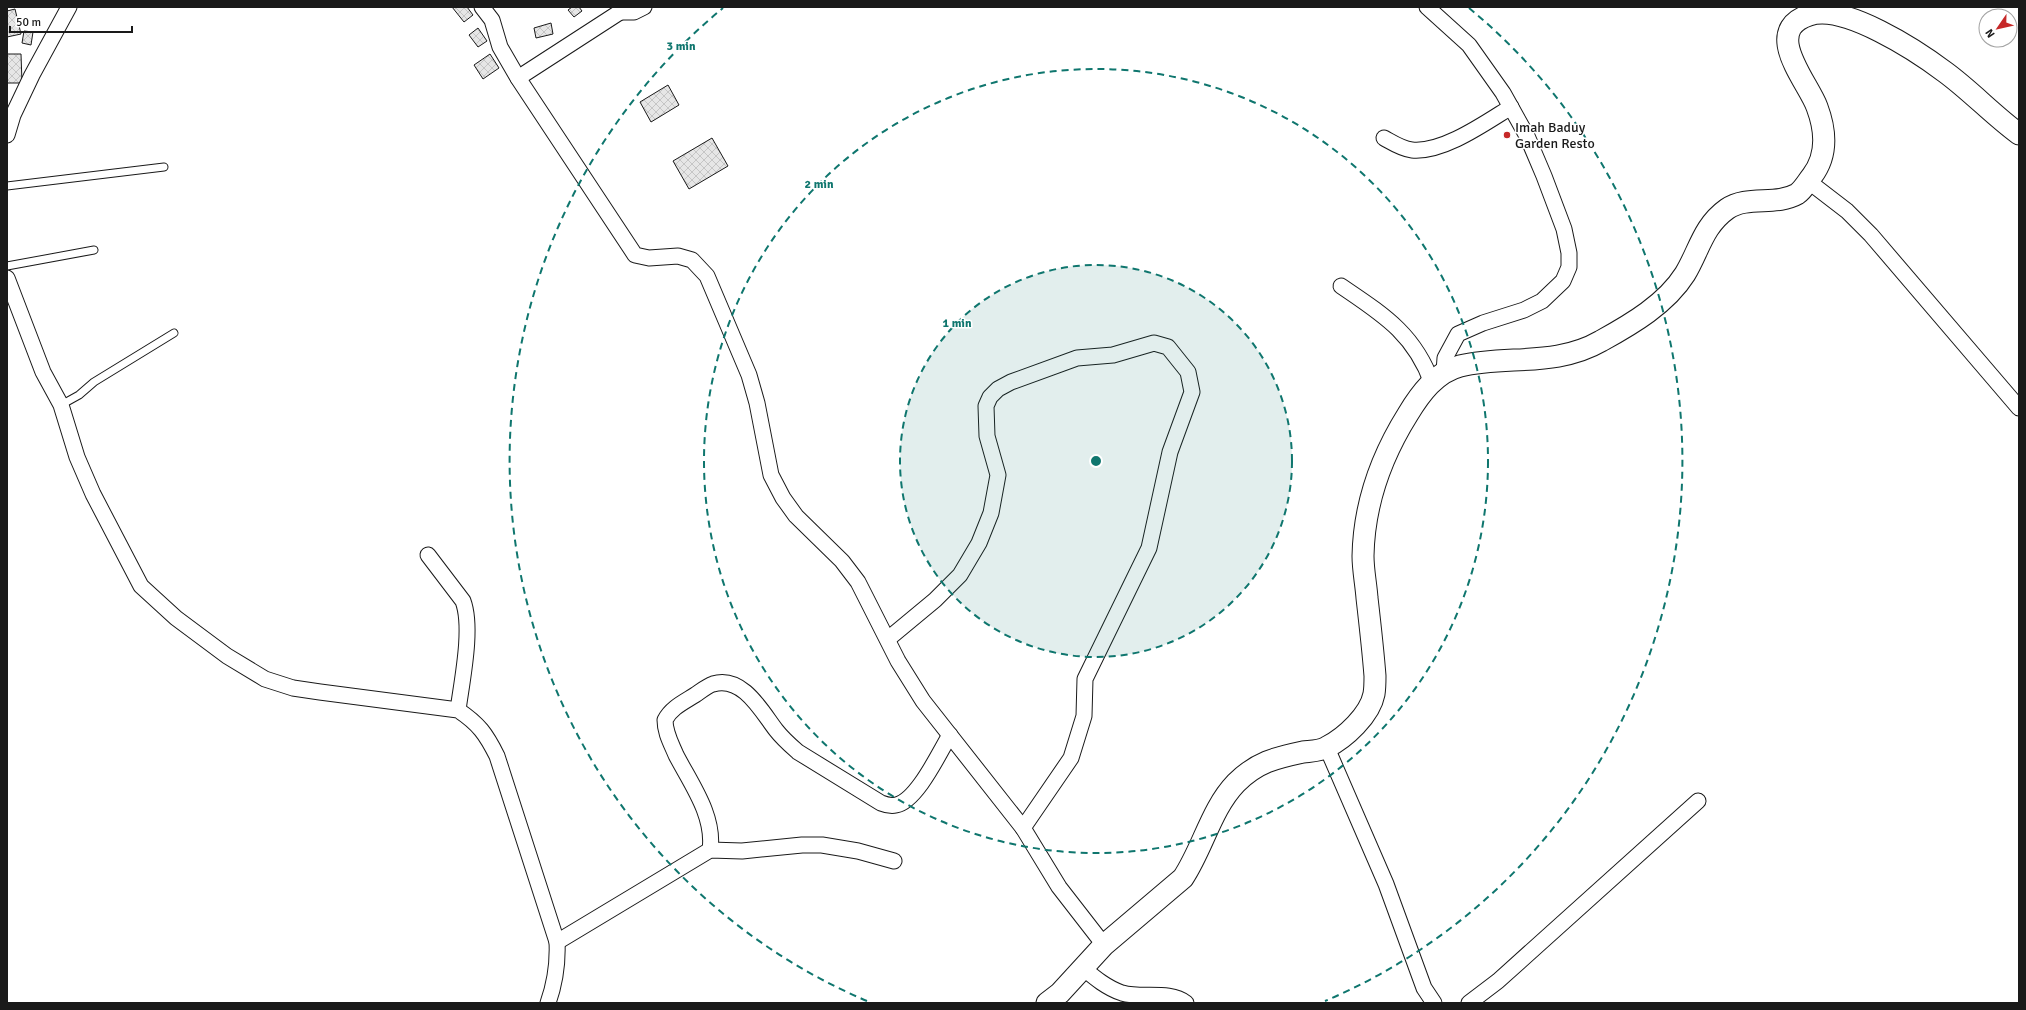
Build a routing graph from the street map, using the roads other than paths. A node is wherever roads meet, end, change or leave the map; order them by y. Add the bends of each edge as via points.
1 (69, 7) edge
2 (482, 7) edge
3 (644, 7) edge
4 (1427, 7) edge
5 (621, 9) edge
6 (518, 78) junction
7 (1511, 107) junction
8 (2019, 134) edge
9 (7, 135) edge
10 (1384, 138) dead end
11 (164, 167) dead end
12 (1808, 181) junction
13 (7, 186) edge
14 (94, 250) dead end
15 (7, 266) edge
16 (7, 278) edge
17 (1340, 286) dead end
18 (174, 333) dead end
19 (1438, 377) junction
20 (61, 405) junction
21 (2019, 408) edge
22 (428, 555) dead end
23 (888, 639) junction
24 (458, 710) junction
25 (950, 735) junction
26 (1327, 748) junction
27 (1698, 801) dead end
28 (1023, 828) junction
29 (710, 850) junction
30 (894, 861) dead end
31 (557, 942) junction
32 (1104, 945) junction
33 (1083, 968) junction
34 (548, 1003) edge
35 (1047, 1003) edge
36 (1186, 1003) edge
37 (1434, 1003) edge
38 (1469, 1003) edge

1 - 9 street via 32,75 13,115
2 - 6 street via 492,20 500,47
3 - 5 street via 634,12
4 - 7 street via 1469,45
5 - 6 street
6 - 23 street via 634,255 649,258 678,256 692,260 707,276 749,375 771,476 796,516 842,561 858,582
7 - 10 street via 1458,138 1427,149 1412,150 1400,147
7 - 19 street via 1532,149 1564,229 1569,267 1563,281 1542,301 1458,334
8 - 12 street via 1945,72 1910,50 1841,14 1810,14 1789,33 1792,61 1817,105 1823,129 1824,156
11 - 13 lane
12 - 19 street via 1794,195 1740,203 1730,207 1707,228 1685,273 1664,300 1598,344 1569,354 1457,367
12 - 21 street via 1847,211 1871,235
14 - 15 lane
16 - 20 street via 43,372
17 - 19 street via 1393,323
18 - 20 lane via 94,382 79,396
19 - 26 street via 1415,402 1397,431 1372,490 1367,512 1363,557 1375,676 1374,695 1355,727
20 - 24 street via 92,494 141,586 176,618 227,656 265,680 293,688
22 - 24 street via 463,601 466,609 466,640
23 - 25 street via 898,661 923,701
23 - 28 street via 960,576 982,535 991,513 998,476 987,436 986,406 990,397 1011,382 1077,358 1113,355 1154,343 1168,347 1188,372 1192,392 1170,452 1149,548 1085,679 1084,716 1071,758
24 - 31 street via 475,721 487,735 497,756
25 - 28 street
25 - 29 street via 917,789 903,802 890,806 798,752 787,743 756,702 735,686 722,683 709,686 672,710 665,720 668,738 708,818 712,840
26 - 32 street via 1271,759 1248,772 1235,784 1220,805 1193,864 1183,878
26 - 37 street via 1386,884 1424,988
27 - 38 street via 1498,981
28 - 32 street via 1059,887
29 - 30 street via 822,846 858,851
29 - 31 street
31 - 34 street via 555,976
32 - 33 street
33 - 35 street
33 - 36 street via 1107,986 1122,993 1136,996 1172,996

